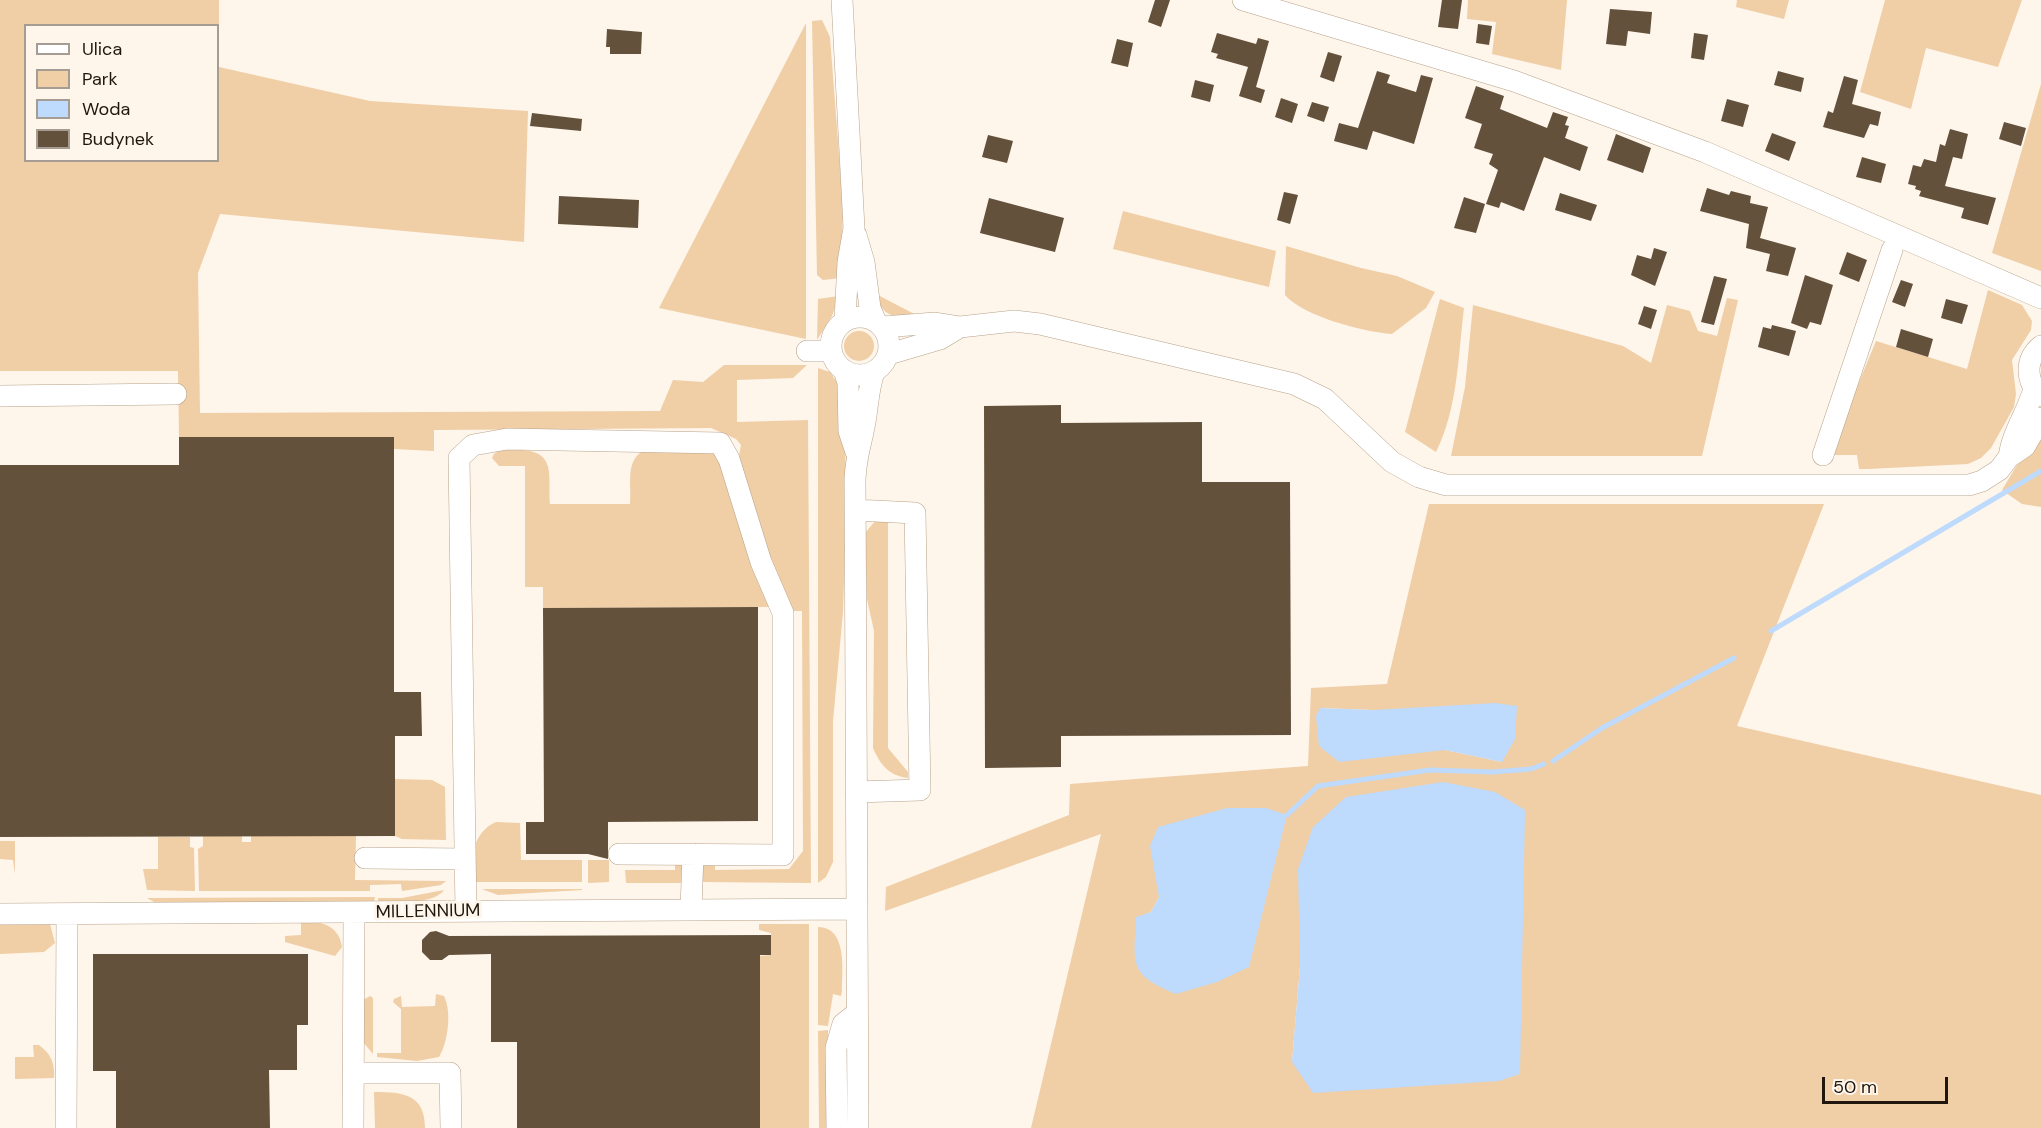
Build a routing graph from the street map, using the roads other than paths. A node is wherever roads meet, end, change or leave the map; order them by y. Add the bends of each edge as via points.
1 (842, 0) edge
2 (1243, 0) edge
3 (854, 228) junction
4 (1892, 250) dead end
5 (2040, 302) edge
6 (845, 320) junction
7 (879, 323) junction
8 (960, 327) junction
9 (2041, 346) edge
10 (807, 351) dead end
11 (831, 351) junction
12 (889, 354) junction
13 (844, 370) junction
14 (874, 372) junction
15 (2038, 393) edge
16 (176, 394) dead end
17 (0, 396) edge
18 (2041, 418) edge
19 (856, 452) junction
20 (1823, 455) dead end
21 (2009, 457) junction
22 (855, 510) junction
23 (856, 792) junction
24 (619, 854) dead end
25 (693, 854) junction
26 (365, 858) dead end
27 (465, 859) junction
28 (691, 909) junction
29 (856, 909) junction
30 (466, 911) junction
31 (0, 914) edge
32 (354, 914) junction
33 (67, 915) junction
34 (857, 1013) junction
35 (353, 1073) junction
36 (66, 1128) edge
37 (353, 1128) edge
38 (451, 1128) edge
39 (837, 1128) edge
40 (858, 1128) edge

1 - 3 street
2 - 5 street via 1514,81 1706,152 1900,235
3 - 6 street
3 - 7 street via 864,262 870,308
4 - 20 street
6 - 7 street via 860,316
6 - 11 street via 833,334
7 - 8 street
7 - 12 street via 889,337
8 - 12 street via 939,339
8 - 21 street via 1014,321 1040,324 1294,384 1325,399 1392,462 1419,477 1446,485 1960,485 1990,477
9 - 15 street via 2029,365
10 - 11 street
11 - 13 street
12 - 14 street
13 - 14 street via 859,375
13 - 19 street via 849,431
14 - 19 street
15 - 21 street via 2011,439
16 - 17 street
18 - 21 street via 2025,446
19 - 22 street
22 - 23 street
22 - 23 street via 915,513 920,789
23 - 29 street
24 - 25 street
25 - 27 street via 783,855 783,613 761,562 729,459 720,443 507,439 473,445 459,458
25 - 28 street
26 - 27 street
27 - 30 street
28 - 29 street, MILLENNIUM
28 - 30 street, MILLENNIUM
29 - 34 street
30 - 32 street, MILLENNIUM
31 - 33 street, MILLENNIUM
32 - 33 street, MILLENNIUM
32 - 35 street
33 - 36 street
34 - 39 street via 843,1024 836,1048
34 - 40 street
35 - 37 street
35 - 38 street via 450,1074

